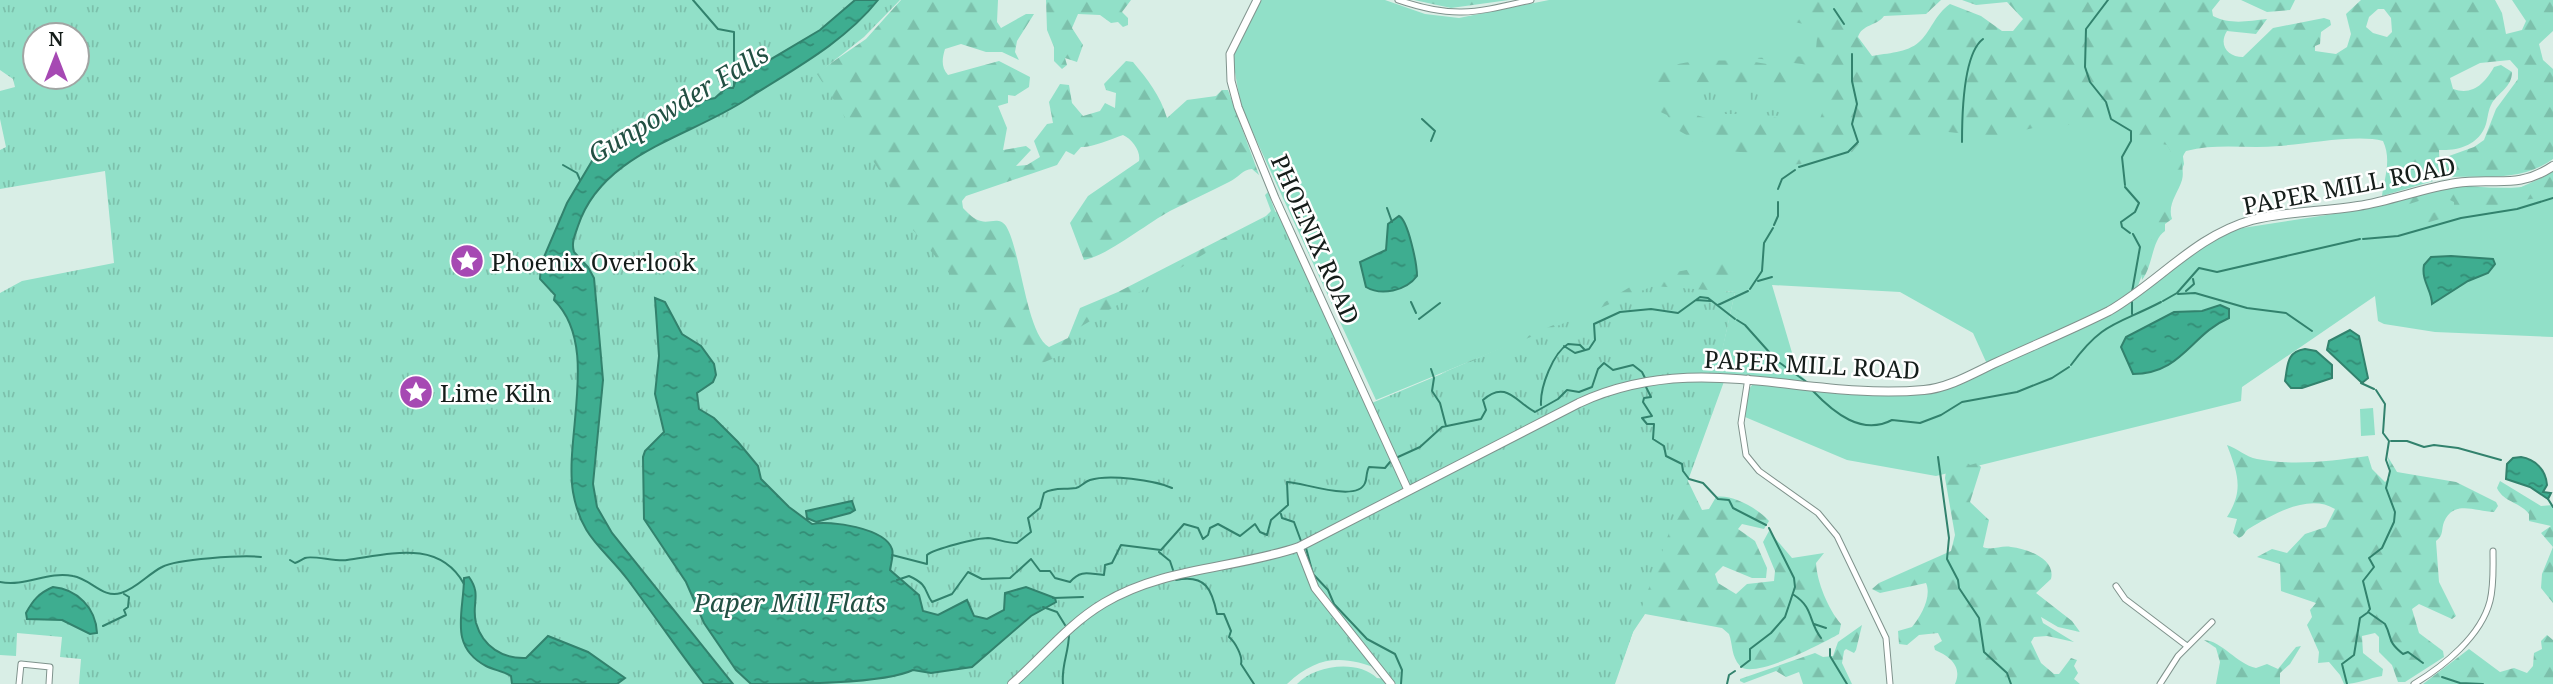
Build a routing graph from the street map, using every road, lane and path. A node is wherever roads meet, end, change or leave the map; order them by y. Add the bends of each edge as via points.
1 (1257, 0) edge
2 (1398, 0) edge
3 (1531, 0) edge
4 (2553, 166) edge
5 (1748, 378) junction
6 (1408, 490) junction
7 (1299, 547) junction
8 (2493, 551) dead end
9 (2116, 586) dead end
10 (2212, 622) dead end
11 (2187, 646) junction
12 (19, 684) edge
13 (49, 684) edge
14 (1012, 684) edge
15 (1391, 684) edge
16 (1890, 684) edge
17 (2160, 684) edge
18 (2414, 684) edge

1 - 6 street, PHOENIX ROAD via 1230,54 1238,107
2 - 3 street via 1433,12 1459,14
4 - 5 main road, PAPER MILL ROAD via 2529,180 2451,184 2234,227 2194,247 2109,311 1937,388 1815,387
5 - 6 main road, PAPER MILL ROAD via 1665,379 1615,388
5 - 16 street via 1741,422 1746,454 1759,471 1818,513 1837,536 1886,638
6 - 7 main road, PAPER MILL ROAD
7 - 14 main road, PAPER MILL ROAD via 1197,569 1122,593 1063,632
7 - 15 street via 1315,588
8 - 18 street via 2492,592 2484,617 2449,659
9 - 11 street via 2125,599
10 - 11 street
11 - 17 street
12 - 13 street via 21,664 50,667

